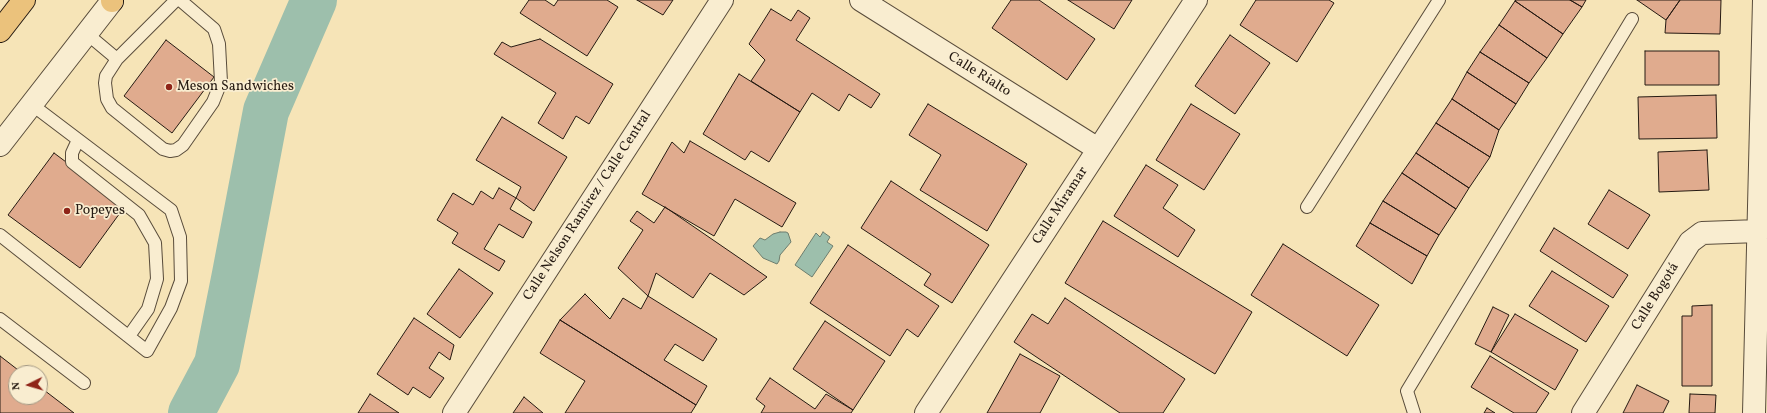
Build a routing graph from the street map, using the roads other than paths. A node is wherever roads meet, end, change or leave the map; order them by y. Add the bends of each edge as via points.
1 (24, 0) edge
2 (112, 0) edge
3 (176, 0) edge
4 (180, 0) edge
5 (722, 0) edge
6 (861, 0) edge
7 (1196, 0) edge
8 (1439, 0) edge
9 (1764, 0) edge
10 (1632, 19) dead end
11 (0, 31) edge
12 (86, 33) junction
13 (117, 59) junction
14 (31, 104) junction
15 (78, 140) junction
16 (0, 145) edge
17 (1098, 149) junction
18 (1307, 207) dead end
19 (1759, 231) junction
20 (0, 235) edge
21 (0, 319) edge
22 (129, 336) junction
23 (84, 383) dead end
24 (454, 413) edge
25 (926, 413) edge
26 (1414, 413) edge
27 (1583, 413) edge
28 (1754, 413) edge

1 - 11 highway
2 - 12 street
3 - 13 lane
4 - 13 lane via 214,29 219,44 221,82 213,102 183,145 176,150 163,149 112,108 106,99 106,76
5 - 24 street, Calle Nelson Ramírez / Calle Central
6 - 17 street, Calle Rialto
7 - 17 street, Calle Miramar
8 - 18 lane
9 - 19 street
10 - 26 lane via 1407,391
12 - 13 lane
12 - 14 street
14 - 15 lane
14 - 16 street
15 - 22 lane via 72,153 72,162 139,215 155,243 157,279 148,309
15 - 22 lane via 171,210 180,237 181,281 171,308 147,351
17 - 25 street, Calle Miramar
19 - 27 street, Calle Bogotá via 1702,233 1690,242
19 - 28 street
20 - 22 lane
21 - 23 lane

